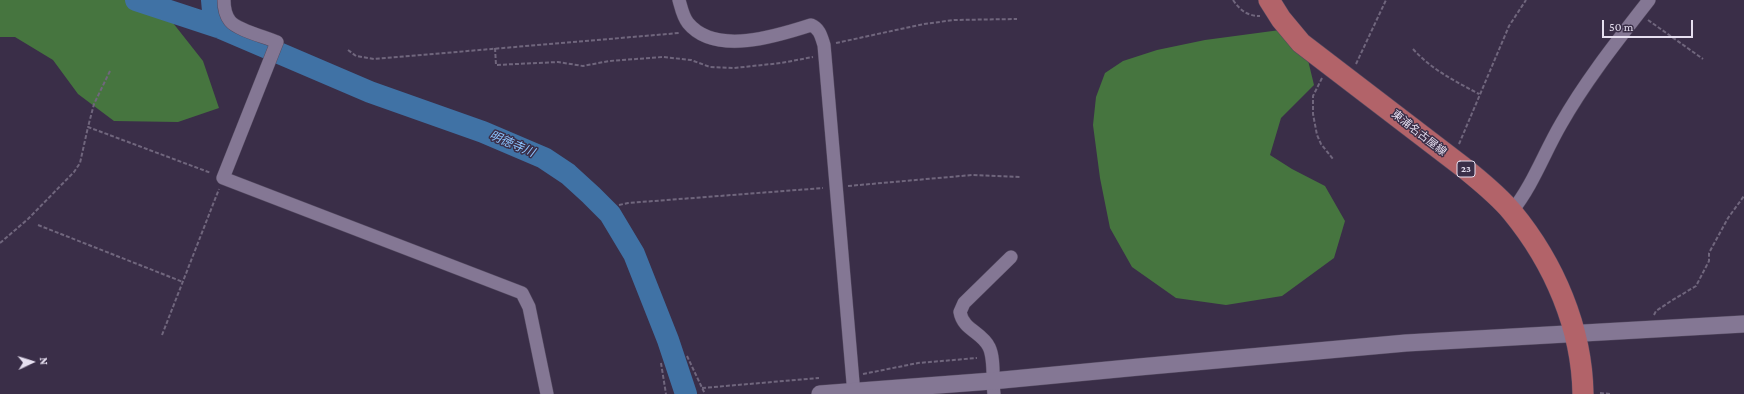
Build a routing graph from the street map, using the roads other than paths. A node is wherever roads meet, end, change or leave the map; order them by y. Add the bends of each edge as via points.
1 (224, 0) edge
2 (679, 0) edge
3 (1649, 0) edge
4 (1272, 4) edge
5 (1512, 211) junction
6 (1011, 257) dead end
7 (1744, 324) edge
8 (1576, 335) junction
9 (993, 388) edge
10 (854, 393) edge
11 (547, 394) edge
12 (820, 394) edge
13 (1583, 394) edge

1 - 11 street via 230,22 277,42 223,178 522,293 529,307
2 - 10 street via 688,23 701,33 719,40 763,38 810,25 817,28 821,34
3 - 5 street via 1584,86
4 - 5 main road, 東浦名古屋線 / 23 via 1301,43 1486,185
5 - 8 main road, 東浦名古屋線 / 23 via 1530,236 1561,291
6 - 9 street via 964,303 960,312 966,326 982,338 990,349
7 - 8 street
8 - 9 street via 1406,344 1139,367
8 - 13 main road, 東浦名古屋線 / 23 via 1583,371
9 - 10 street
10 - 12 street

